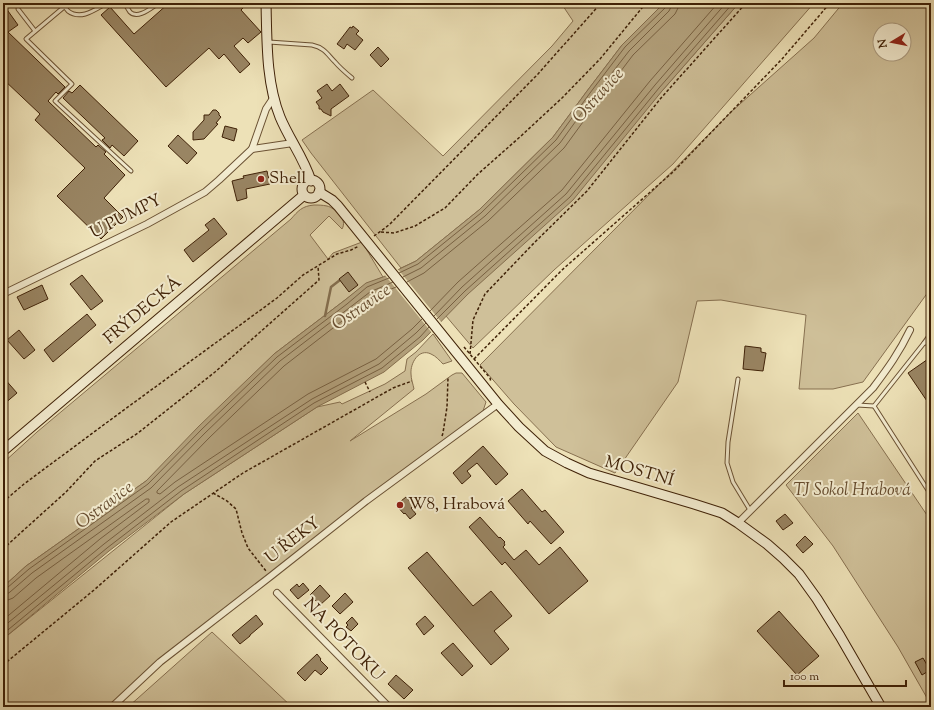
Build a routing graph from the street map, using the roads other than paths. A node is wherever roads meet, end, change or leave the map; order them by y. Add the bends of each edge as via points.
1 (107, 3) edge
2 (125, 3) edge
3 (159, 3) edge
4 (266, 3) edge
5 (64, 5) edge
6 (18, 9) dead end
7 (35, 31) junction
8 (267, 41) junction
9 (352, 78) dead end
10 (274, 97) junction
11 (293, 143) junction
12 (252, 149) junction
13 (131, 171) dead end
14 (311, 181) junction
15 (319, 192) junction
16 (304, 195) junction
17 (3, 294) edge
18 (910, 330) dead end
19 (931, 333) edge
20 (924, 343) junction
21 (931, 344) edge
22 (738, 378) dead end
23 (498, 404) junction
24 (856, 405) junction
25 (874, 406) junction
26 (3, 451) edge
27 (931, 496) edge
28 (750, 510) junction
29 (738, 523) junction
30 (277, 594) dead end
31 (112, 707) edge
32 (389, 707) edge
33 (881, 707) edge

1 - 5 lane via 80,15 70,12
2 - 3 lane via 130,12 136,15
4 - 8 main road
5 - 7 lane
6 - 7 lane
7 - 13 lane via 26,39 72,84 55,101
8 - 9 lane via 319,46
8 - 10 main road
10 - 11 main road
10 - 12 street, U PUMPY via 266,109
11 - 12 street
11 - 14 main road
12 - 17 street, U PUMPY via 205,192 147,224
14 - 15 main road via 318,184
14 - 16 main road via 303,186
15 - 16 main road via 313,198
15 - 23 main road, MOSTNÍ via 338,206
16 - 26 main road, FRÝDECKÁ
18 - 24 street via 890,366
19 - 20 lane
20 - 21 lane
20 - 25 lane
22 - 28 lane via 727,463 732,482
23 - 29 main road, MOSTNÍ via 545,451 589,474 722,513
23 - 31 street, U ŘEKY via 366,501 160,662
24 - 25 lane
24 - 28 street
25 - 27 lane
28 - 29 street
29 - 33 main road, MOSTNÍ via 767,544 798,574 817,599
30 - 32 street, NA POTOKU

